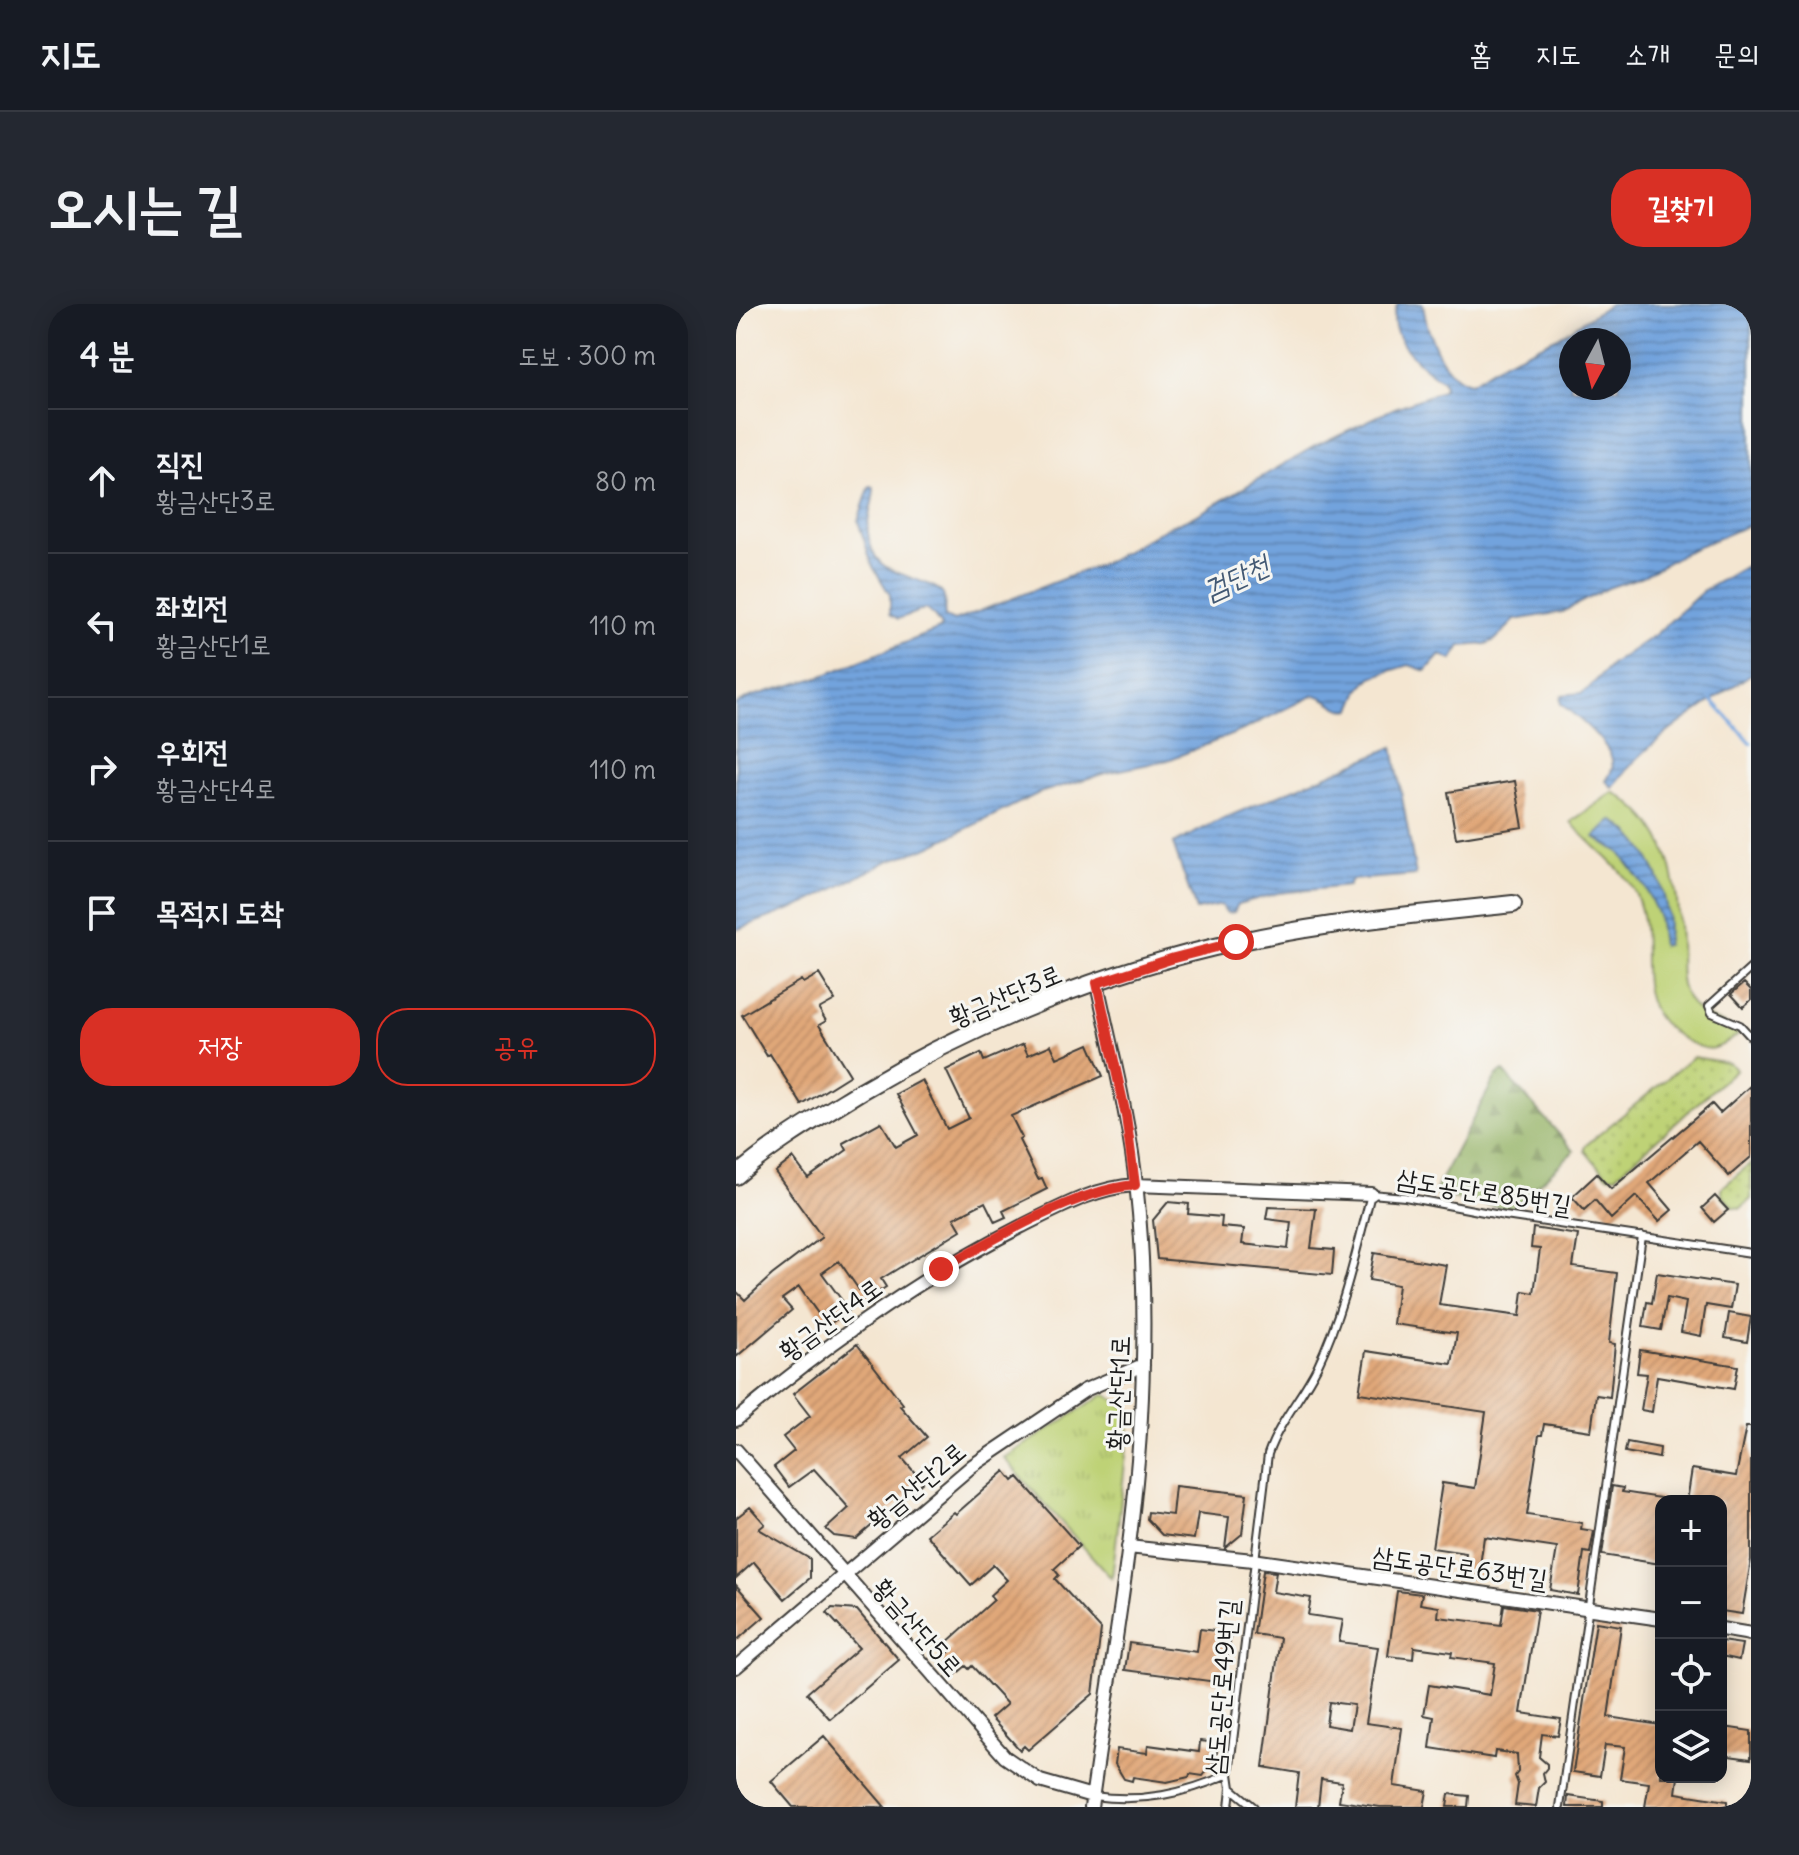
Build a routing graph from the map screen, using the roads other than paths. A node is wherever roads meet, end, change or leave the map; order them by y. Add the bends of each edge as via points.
1 (1513, 904) dead end
2 (1751, 968) edge
3 (1097, 983) junction
4 (1751, 1037) edge
5 (736, 1176) edge
6 (1135, 1185) junction
7 (1371, 1194) junction
8 (1642, 1236) junction
9 (1751, 1253) edge
10 (1143, 1365) junction
11 (736, 1420) edge
12 (736, 1450) edge
13 (1128, 1547) junction
14 (1253, 1560) junction
15 (843, 1575) junction
16 (1588, 1608) junction
17 (1655, 1618) edge
18 (1727, 1630) edge
19 (1751, 1634) edge
20 (736, 1667) edge
21 (1229, 1774) junction
22 (1231, 1788) junction
23 (1092, 1802) edge
24 (1229, 1807) edge
25 (1254, 1807) edge
26 (1560, 1807) edge

1 - 3 street, 황금산단3로 via 1278,934 1174,958
2 - 4 lane via 1709,1006
3 - 5 street, 황금산단3로 via 911,1062 791,1135
3 - 6 street, 황금산단1로
6 - 7 street, 황금산단4로
6 - 10 street, 황금산단1로
6 - 11 street, 황금산단4로 via 1092,1193 941,1269 860,1322
7 - 8 lane, 삼도공단로85번길
7 - 14 lane, 삼도공단로85번길 via 1325,1348 1268,1454
8 - 9 lane, 삼도공단로85번길
8 - 16 lane
10 - 13 street, 황금산단1로
10 - 15 street, 황금산단2로 via 1085,1390 1004,1443
12 - 15 street, 황금산단5로
13 - 14 street, 삼도공단로63번길
13 - 23 street, 황금산단1로
14 - 16 street, 삼도공단로63번길
14 - 21 lane, 삼도공단로49번길
15 - 20 street, 황금산단2로
15 - 23 street, 황금산단5로 via 1005,1757 1040,1781
16 - 17 street, 삼도공단로63번길
16 - 26 lane
18 - 19 street
21 - 22 lane, 삼도공단로49번길
21 - 23 lane via 1159,1797
22 - 24 lane
22 - 25 lane, 삼도공단로49번길

